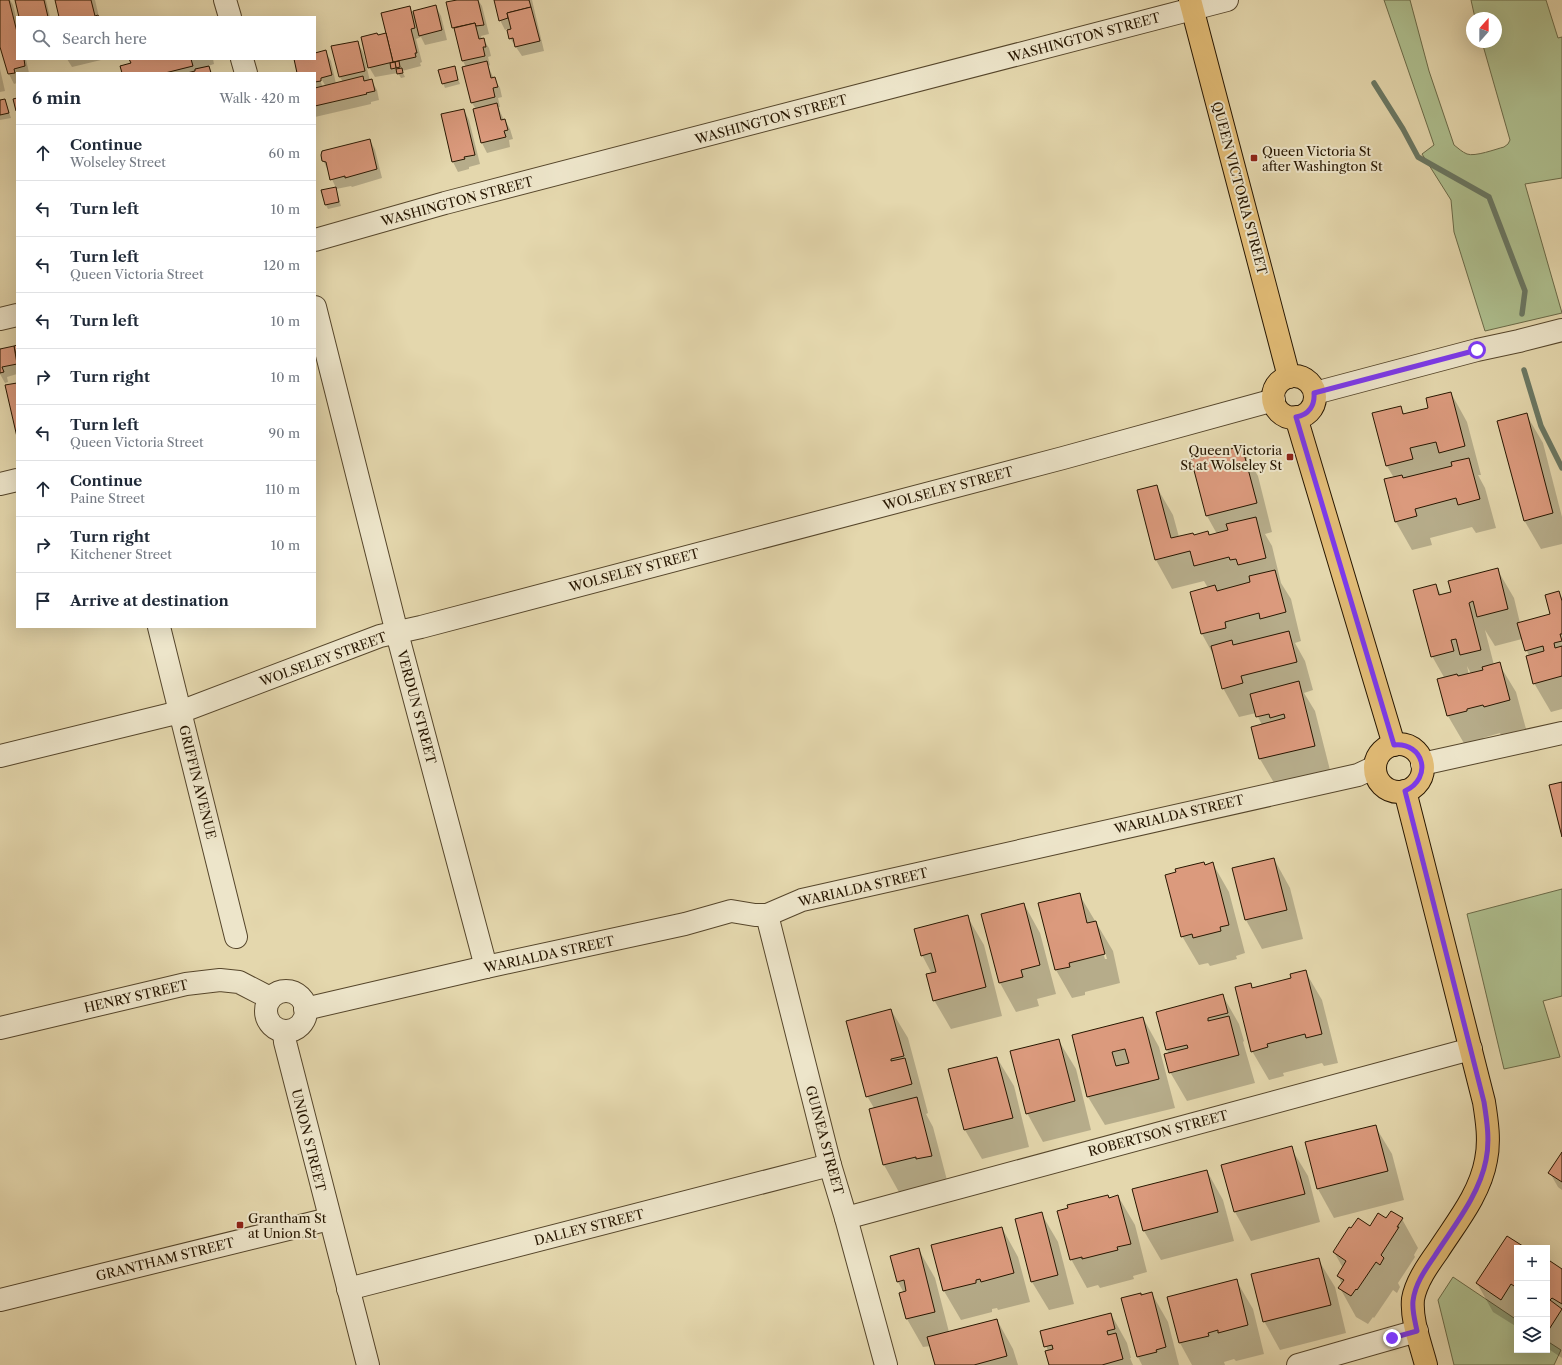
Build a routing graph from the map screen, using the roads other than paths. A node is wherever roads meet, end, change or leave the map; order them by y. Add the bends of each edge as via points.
1 (225, 0) edge
2 (1227, 0) edge
3 (1191, 5) edge
4 (230, 16) edge
5 (242, 60) edge
6 (246, 72) edge
7 (316, 240) edge
8 (316, 311) edge
9 (16, 315) edge
10 (0, 319) edge
11 (1562, 330) edge
12 (1289, 377) junction
13 (1314, 393) junction
14 (1274, 400) junction
15 (1296, 417) junction
16 (16, 480) edge
17 (0, 484) edge
18 (159, 628) edge
19 (397, 633) junction
20 (180, 712) junction
21 (1562, 734) edge
22 (1394, 745) junction
23 (0, 756) edge
24 (1422, 764) junction
25 (1375, 767) junction
26 (1405, 791) junction
27 (767, 915) junction
28 (236, 938) dead end
29 (486, 967) junction
30 (270, 998) junction
31 (305, 1009) junction
32 (0, 1028) edge
33 (284, 1030) junction
34 (1471, 1049) junction
35 (830, 1165) junction
36 (846, 1218) junction
37 (329, 1219) junction
38 (348, 1289) junction
39 (0, 1300) edge
40 (1417, 1331) junction
41 (368, 1365) edge
42 (886, 1365) edge
43 (1298, 1365) edge
44 (1426, 1365) edge

1 - 4 street
2 - 3 street, WASHINGTON STREET
3 - 7 street, WASHINGTON STREET via 445,203
3 - 12 main road, QUEEN VICTORIA STREET
5 - 6 street
8 - 19 street, VERDUN STREET
9 - 10 street
11 - 13 street
12 - 13 main road via 1305,379 1312,386
12 - 14 main road via 1283,379 1276,387
13 - 15 main road via 1310,410
14 - 15 main road via 1280,412
14 - 19 street, WOLSELEY STREET
15 - 22 main road
16 - 17 street
18 - 20 street, GRIFFIN AVENUE
19 - 20 street, WOLSELEY STREET via 380,636
19 - 29 street, VERDUN STREET
20 - 23 street, WOLSELEY STREET
20 - 28 street, GRIFFIN AVENUE
21 - 24 street
22 - 24 main road via 1401,744 1416,751
22 - 25 main road via 1381,752
24 - 26 main road via 1422,774 1418,782
25 - 26 main road via 1378,780 1383,786 1397,792
25 - 27 street, WARIALDA STREET via 1358,775 802,900
26 - 34 main road
27 - 29 street, WARIALDA STREET via 732,912
27 - 35 street, GUINEA STREET
29 - 31 street, WARIALDA STREET
30 - 31 street via 280,992 292,992 301,998
30 - 32 street, HENRY STREET via 239,982 220,980 186,984
30 - 33 street via 266,1016 273,1026
31 - 33 street via 301,1023 294,1029
33 - 37 street, UNION STREET
34 - 36 street, ROBERTSON STREET
34 - 40 main road via 1484,1102 1487,1126 1486,1160 1470,1202 1416,1288 1413,1311
35 - 36 street, GUINEA STREET
35 - 38 street, DALLEY STREET
36 - 42 street, GUINEA STREET
37 - 38 street, UNION STREET
37 - 39 street, GRANTHAM STREET
38 - 41 street, UNION STREET
40 - 43 street
40 - 44 main road

